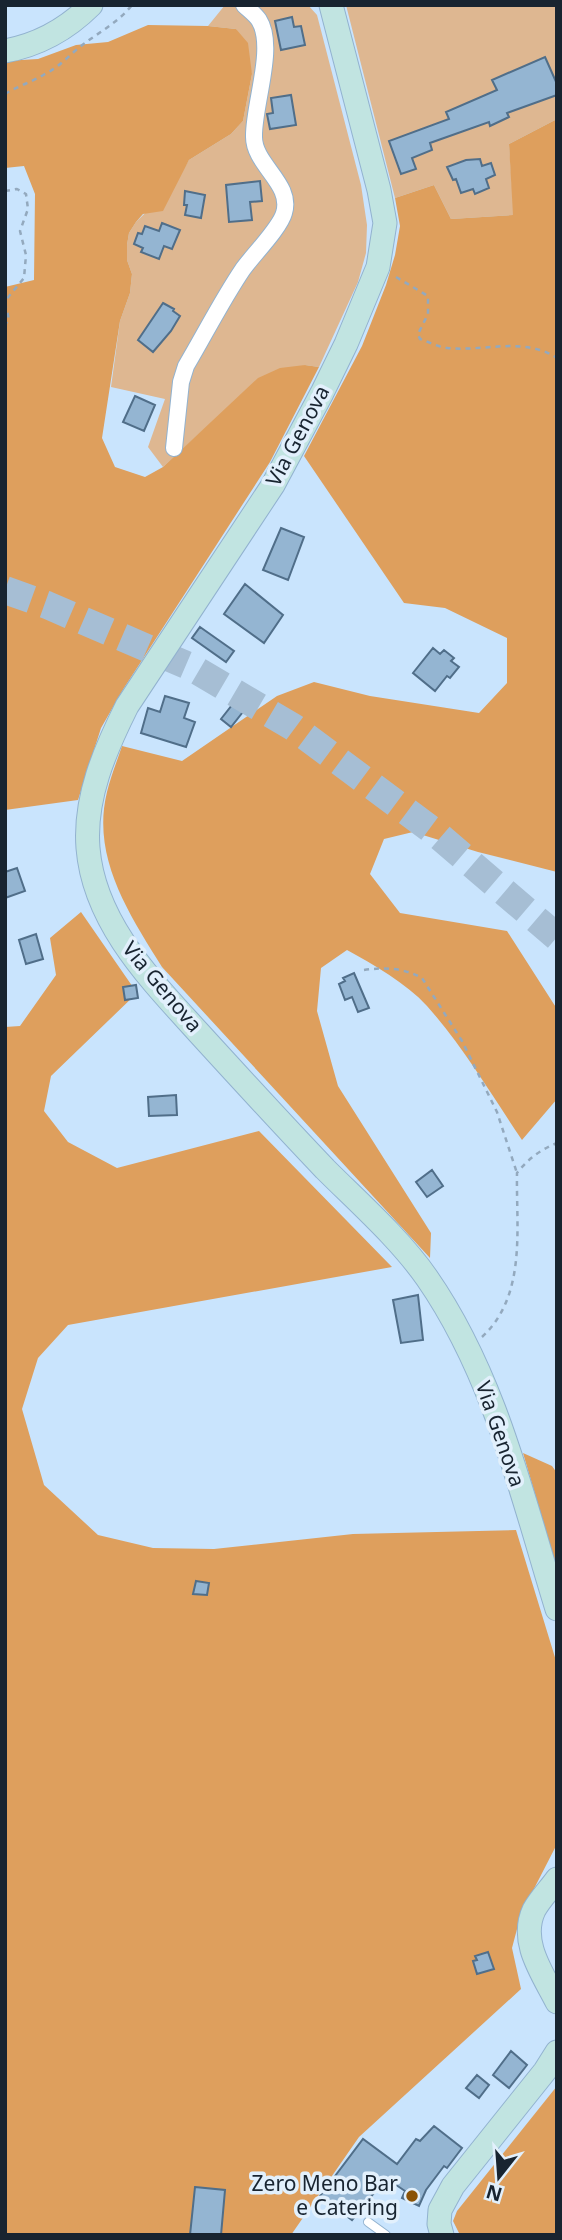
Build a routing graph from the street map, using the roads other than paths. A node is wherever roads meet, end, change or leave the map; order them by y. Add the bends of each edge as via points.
1 (91, 5) edge
2 (244, 5) edge
3 (331, 5) edge
4 (5, 51) edge
5 (174, 448) dead end
6 (557, 1609) edge
7 (557, 1879) edge
8 (557, 2002) edge
9 (557, 2052) edge
10 (368, 2222) dead end
11 (386, 2235) edge
12 (442, 2235) edge

1 - 4 main road via 51,35
2 - 5 street via 260,21 264,34 253,137 262,163 286,201 284,216 243,269 186,366
3 - 6 main road, Via Genova via 385,223 378,267 346,344 279,474 127,706 111,738 89,814 88,849 94,883 130,954 426,1277 491,1397
7 - 8 main road via 535,1909 529,1938
9 - 12 main road via 453,2186 440,2210
10 - 11 lane

